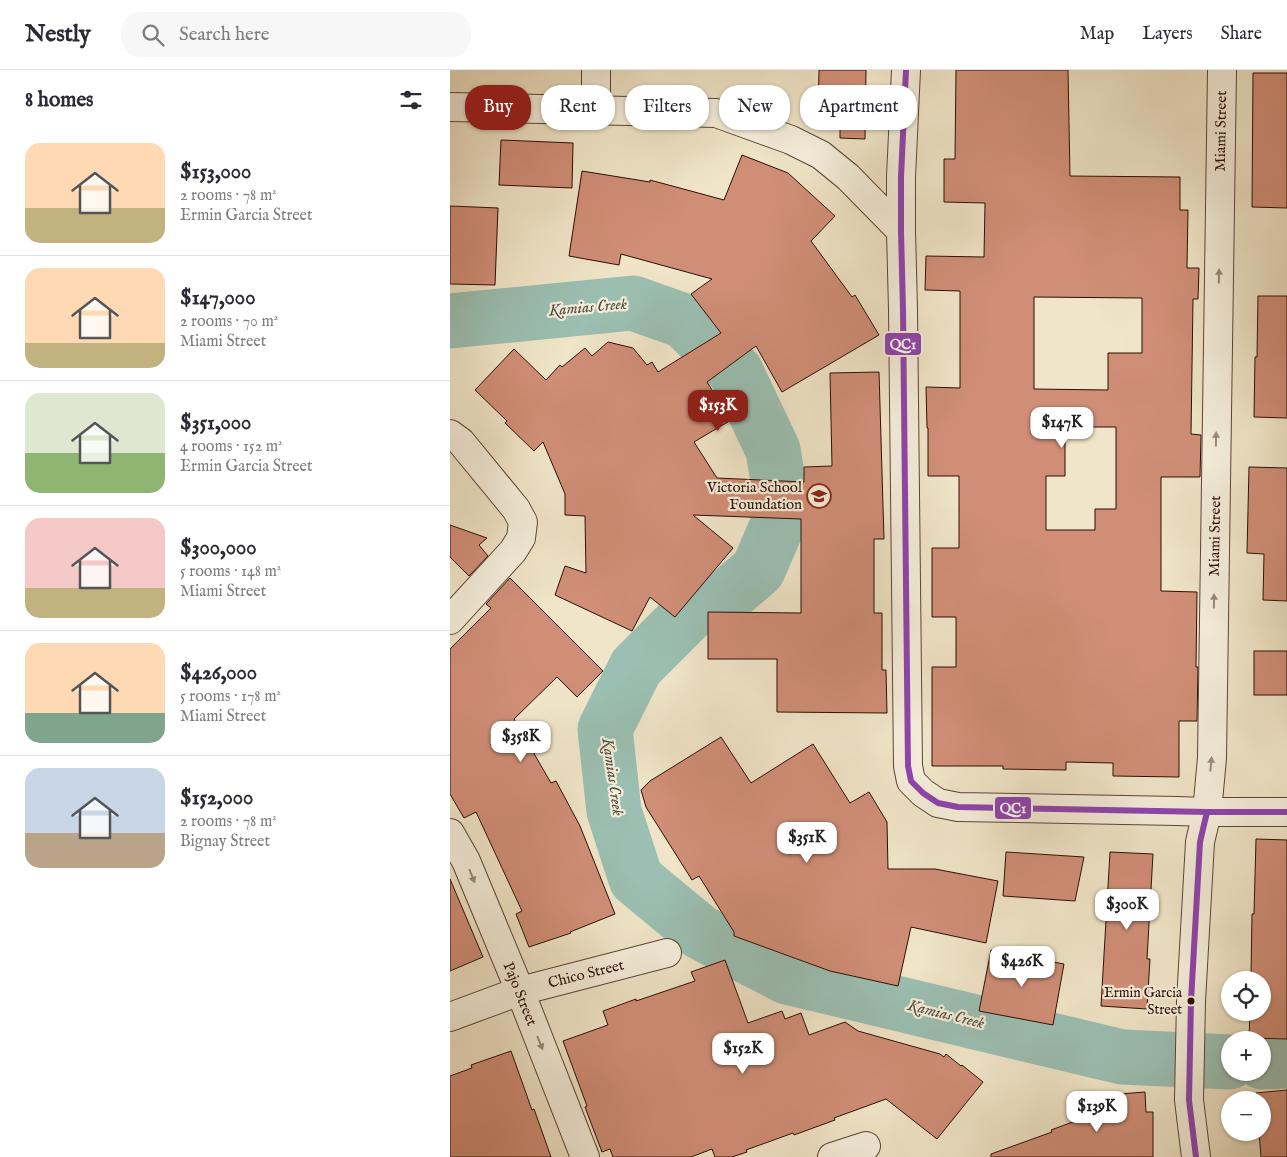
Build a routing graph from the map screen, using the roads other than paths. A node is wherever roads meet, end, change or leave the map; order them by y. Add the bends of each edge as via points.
1 (596, 70) edge
2 (906, 70) edge
3 (1222, 70) edge
4 (596, 85) edge
5 (450, 107) edge
6 (541, 109) edge
7 (615, 110) edge
8 (901, 231) junction
9 (450, 434) edge
10 (450, 620) edge
11 (1207, 812) junction
12 (1287, 812) edge
13 (450, 833) edge
14 (666, 953) dead end
15 (520, 991) junction
16 (450, 1017) edge
17 (866, 1146) dead end
18 (585, 1157) edge
19 (832, 1157) edge
20 (1196, 1157) edge

1 - 4 street
2 - 8 street
11 -> 3 street, Miami Street via 1212,758
5 - 6 street
7 - 8 street via 716,113 791,140 828,160
8 - 11 street via 908,766 911,781 938,804 958,807
9 - 10 street via 461,442 523,522 521,538 513,551
11 - 12 street
11 - 20 street, Miami Street via 1200,842 1191,1001 1189,1100
13 -> 15 street, Pajo Street via 466,861
14 - 15 street, Chico Street
15 - 16 street, Chico Street
15 -> 18 street, Pajo Street
17 - 19 street

